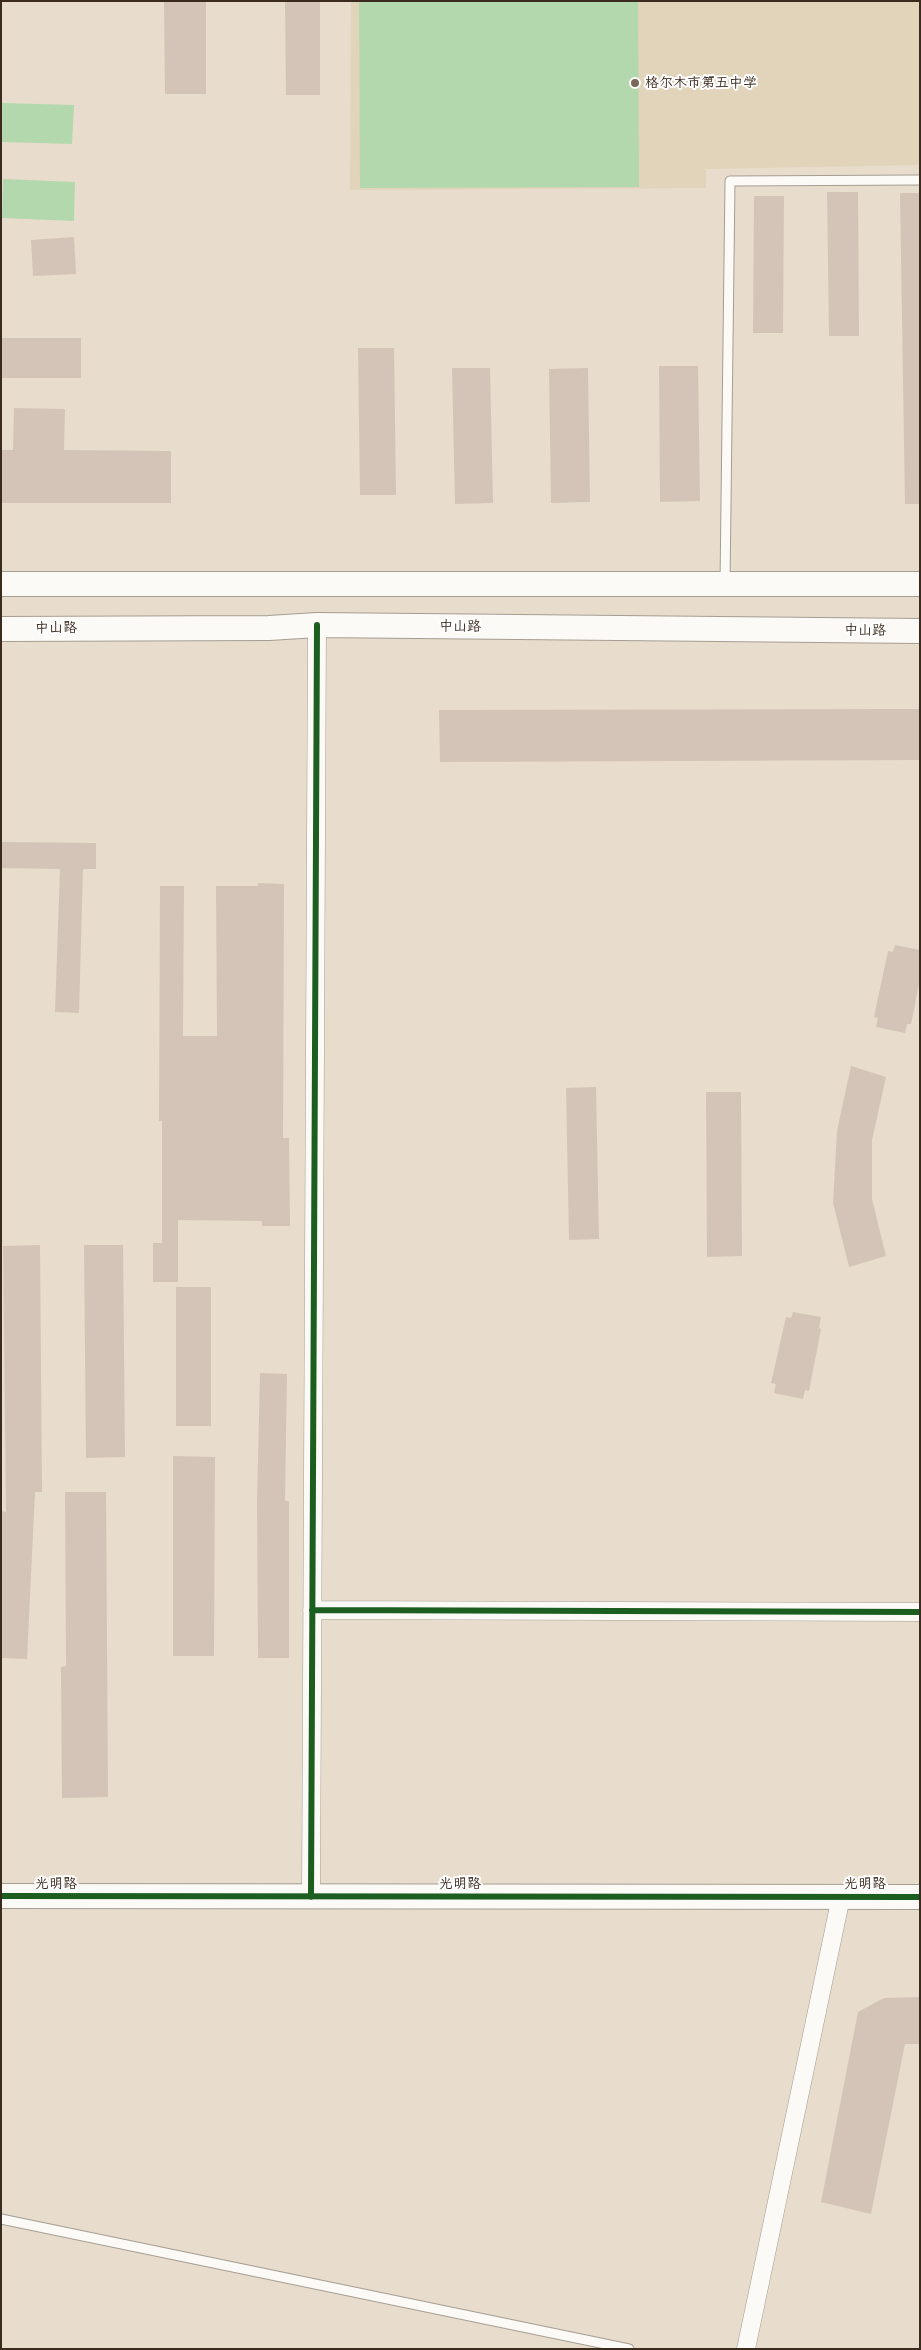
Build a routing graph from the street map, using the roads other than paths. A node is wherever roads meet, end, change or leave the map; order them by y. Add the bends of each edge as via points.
1 (920, 180) edge
2 (1, 584) edge
3 (725, 584) junction
4 (920, 584) edge
5 (317, 625) junction
6 (1, 628) edge
7 (920, 631) edge
8 (312, 1610) junction
9 (920, 1612) edge
10 (1, 1896) edge
11 (920, 1896) edge
12 (311, 1897) junction
13 (841, 1897) junction
14 (1, 2219) edge
15 (629, 2349) edge
16 (746, 2349) edge

1 - 3 lane via 730,181
2 - 3 main road
3 - 4 main road
5 - 6 main road, 中山路 via 269,628
5 - 7 main road, 中山路
5 - 8 street
8 - 9 street
8 - 12 street
10 - 12 main road, 光明路
11 - 13 main road, 光明路
12 - 13 main road, 光明路
13 - 16 street
14 - 15 lane

